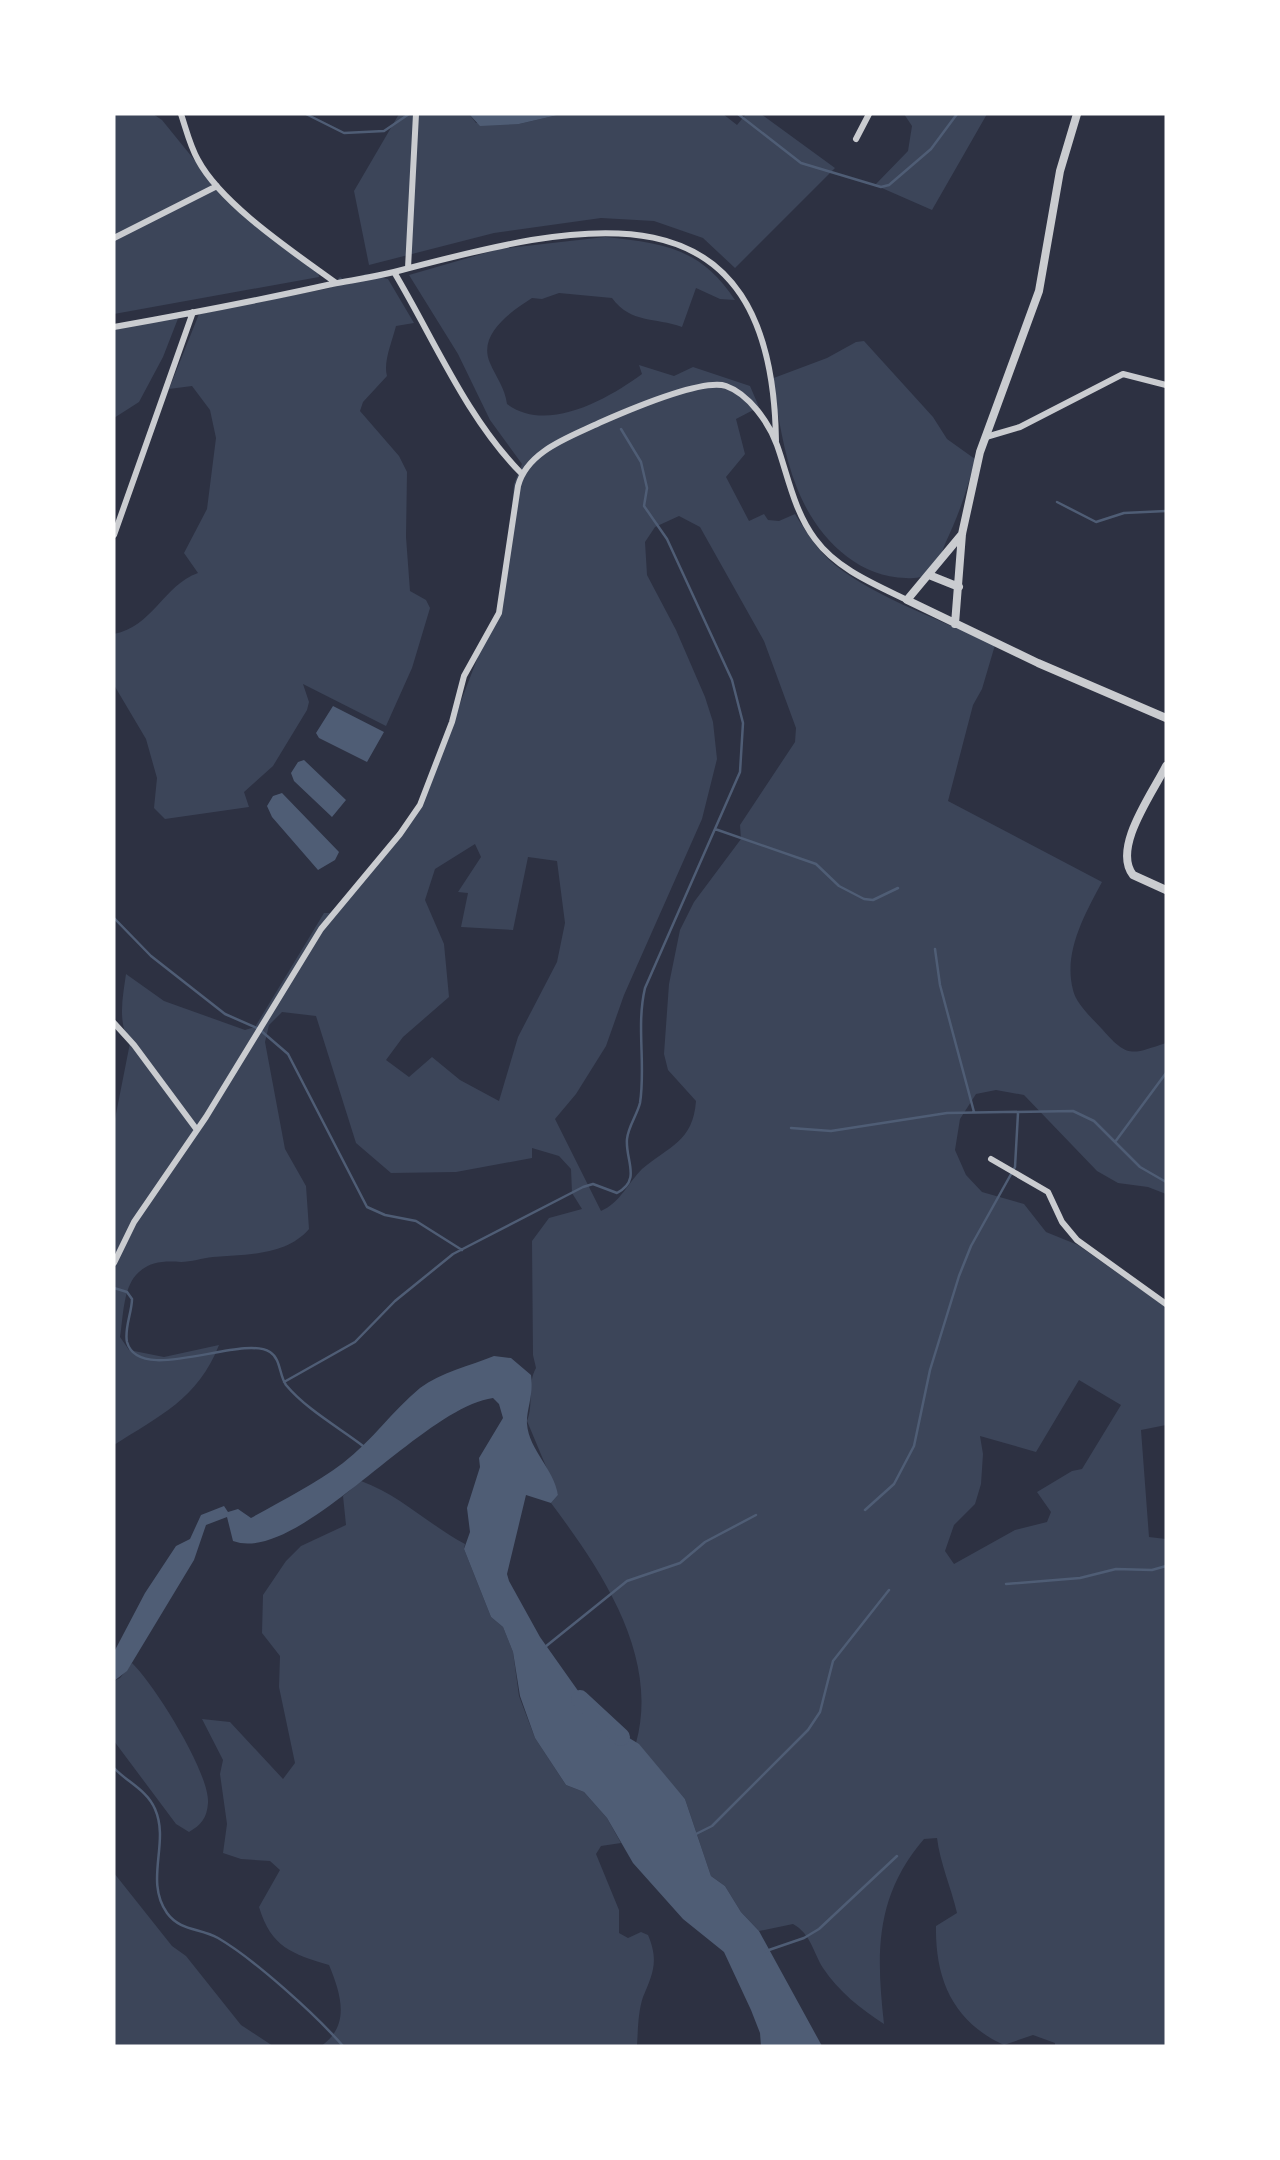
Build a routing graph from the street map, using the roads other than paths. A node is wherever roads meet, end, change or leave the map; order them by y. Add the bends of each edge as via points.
1 (181, 114) edge
2 (416, 114) edge
3 (869, 114) edge
4 (1077, 114) edge
5 (856, 139) dead end
6 (217, 186) junction
7 (114, 238) edge
8 (408, 268) junction
9 (394, 272) junction
10 (336, 283) junction
11 (193, 312) junction
12 (114, 327) edge
13 (1166, 385) edge
14 (986, 437) junction
15 (776, 443) junction
16 (521, 473) junction
17 (962, 534) junction
18 (114, 535) edge
19 (929, 575) junction
20 (959, 587) junction
21 (907, 600) junction
22 (955, 624) junction
23 (1166, 718) edge
24 (1166, 766) edge
25 (1166, 890) edge
26 (114, 1023) edge
27 (197, 1130) junction
28 (991, 1159) dead end
29 (114, 1263) edge
30 (1166, 1304) edge

1 - 6 street via 197,158
2 - 8 street
3 - 5 street
4 - 14 street via 1060,171 1039,291
6 - 7 street
6 - 10 street via 276,239
8 - 9 street
8 - 15 street via 506,243 580,233 640,235 682,246 730,276 758,330 770,369
9 - 10 street
9 - 16 street via 471,405
10 - 11 street
11 - 12 street
11 - 18 street
13 - 14 street via 1123,374 1020,426
14 - 17 street
15 - 16 street via 741,394 724,385 701,386 588,429 538,455
15 - 21 street via 808,528 825,551 857,575
16 - 27 street via 499,613 464,676 420,805 321,929
17 - 19 street
17 - 20 street
19 - 20 street
19 - 21 street
20 - 22 street
21 - 22 street
22 - 23 street
24 - 25 street via 1128,840 1125,857 1133,876
26 - 27 street
27 - 29 street via 134,1222
28 - 30 street via 1048,1192 1062,1222 1077,1240

